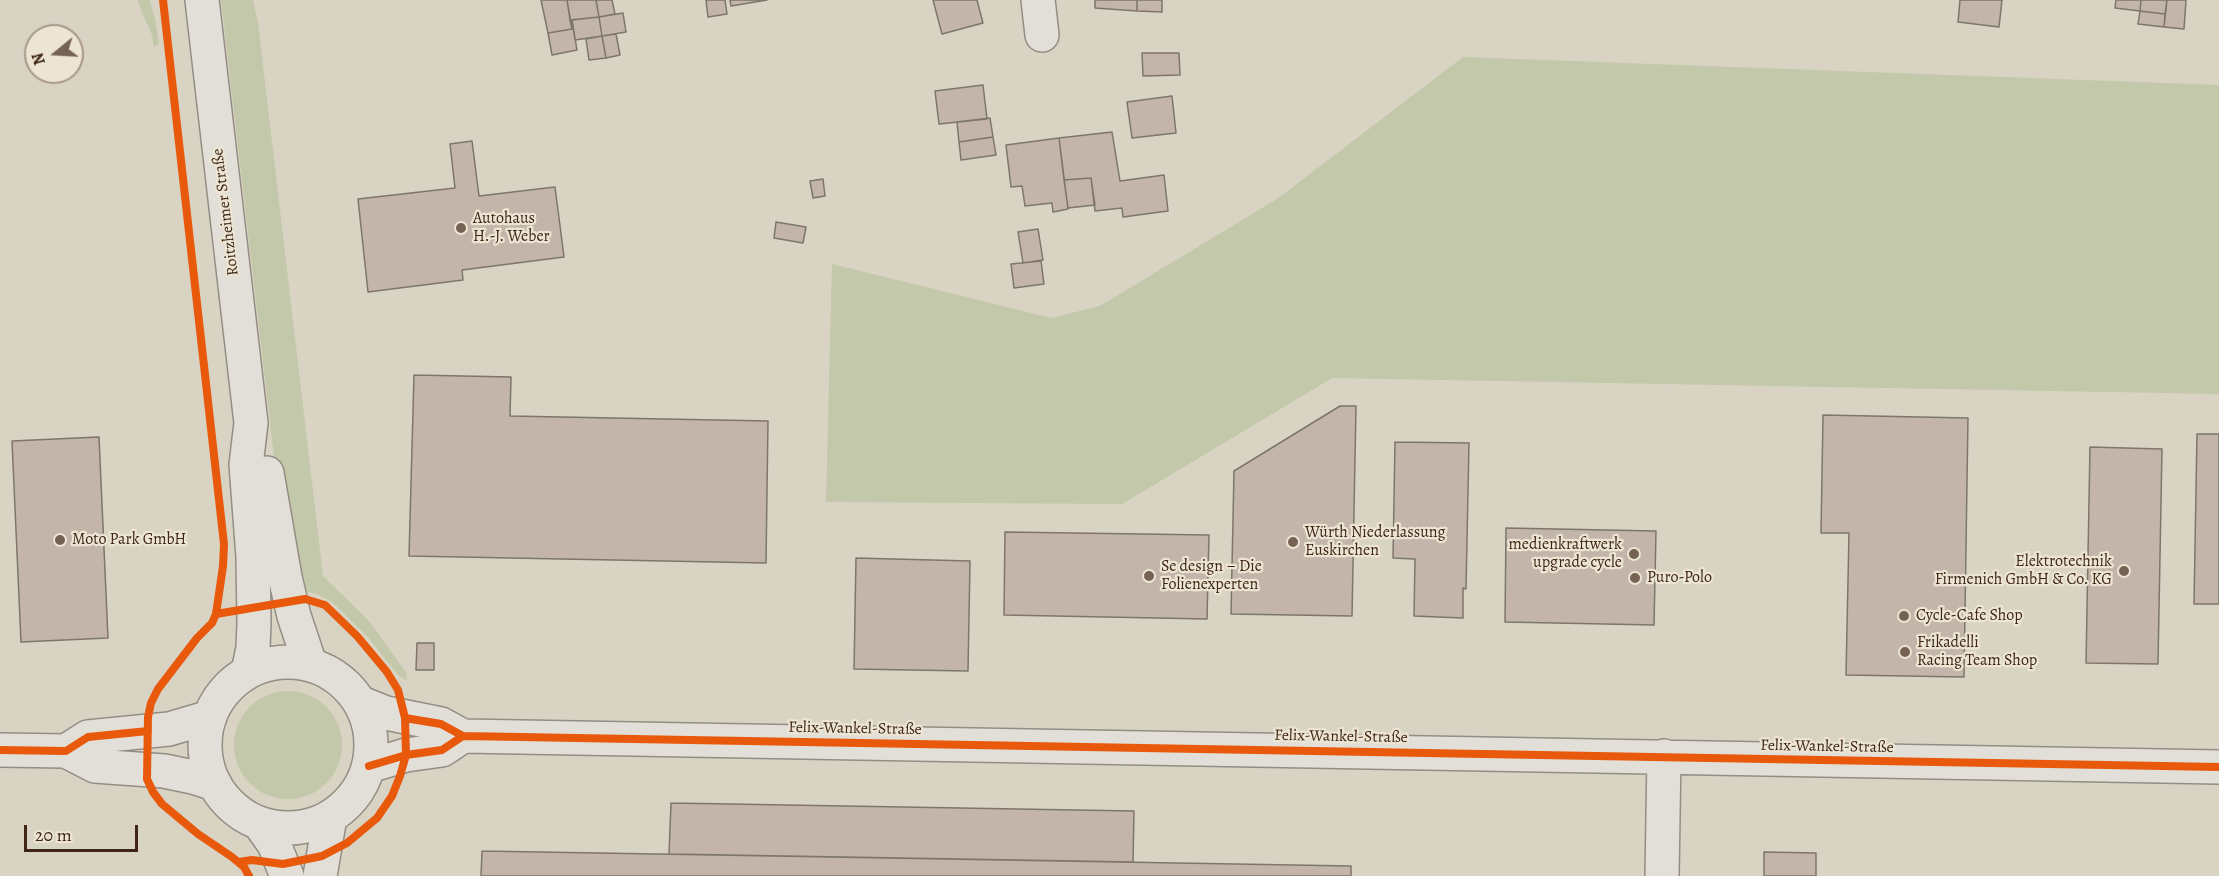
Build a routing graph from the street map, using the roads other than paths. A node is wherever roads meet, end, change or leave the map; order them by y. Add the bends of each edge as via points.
1 (202, 0) edge
2 (1038, 0) edge
3 (1042, 35) dead end
4 (251, 423) junction
5 (310, 664) junction
6 (248, 672) junction
7 (361, 703) junction
8 (210, 717) junction
9 (463, 736) junction
10 (0, 750) edge
11 (66, 751) junction
12 (1664, 756) junction
13 (369, 766) junction
14 (2219, 767) edge
15 (215, 784) junction
16 (330, 817) junction
17 (259, 823) junction
18 (287, 876) edge
19 (320, 876) edge
20 (1662, 876) edge

1 - 4 street, Roitzheimer Straße
2 - 3 street
4 - 5 street, Roitzheimer Straße via 266,461 285,577
4 - 6 street, Roitzheimer Straße via 246,465 254,623
5 - 6 street via 278,662
5 - 7 street via 339,679
6 - 8 street via 225,691
7 - 9 street, Felix-Wankel-Straße via 386,713 441,724
7 - 13 street via 371,734
8 - 11 street via 169,729 88,737
8 - 15 street via 205,747
9 - 12 street, Felix-Wankel-Straße
9 - 13 street via 442,750
10 - 11 street
11 - 15 street via 95,766 164,771
12 - 14 street, Felix-Wankel-Straße
12 - 20 street
13 - 16 street via 355,795
15 - 17 street via 234,807
16 - 17 street via 289,828
16 - 19 street
17 - 18 street via 274,844

